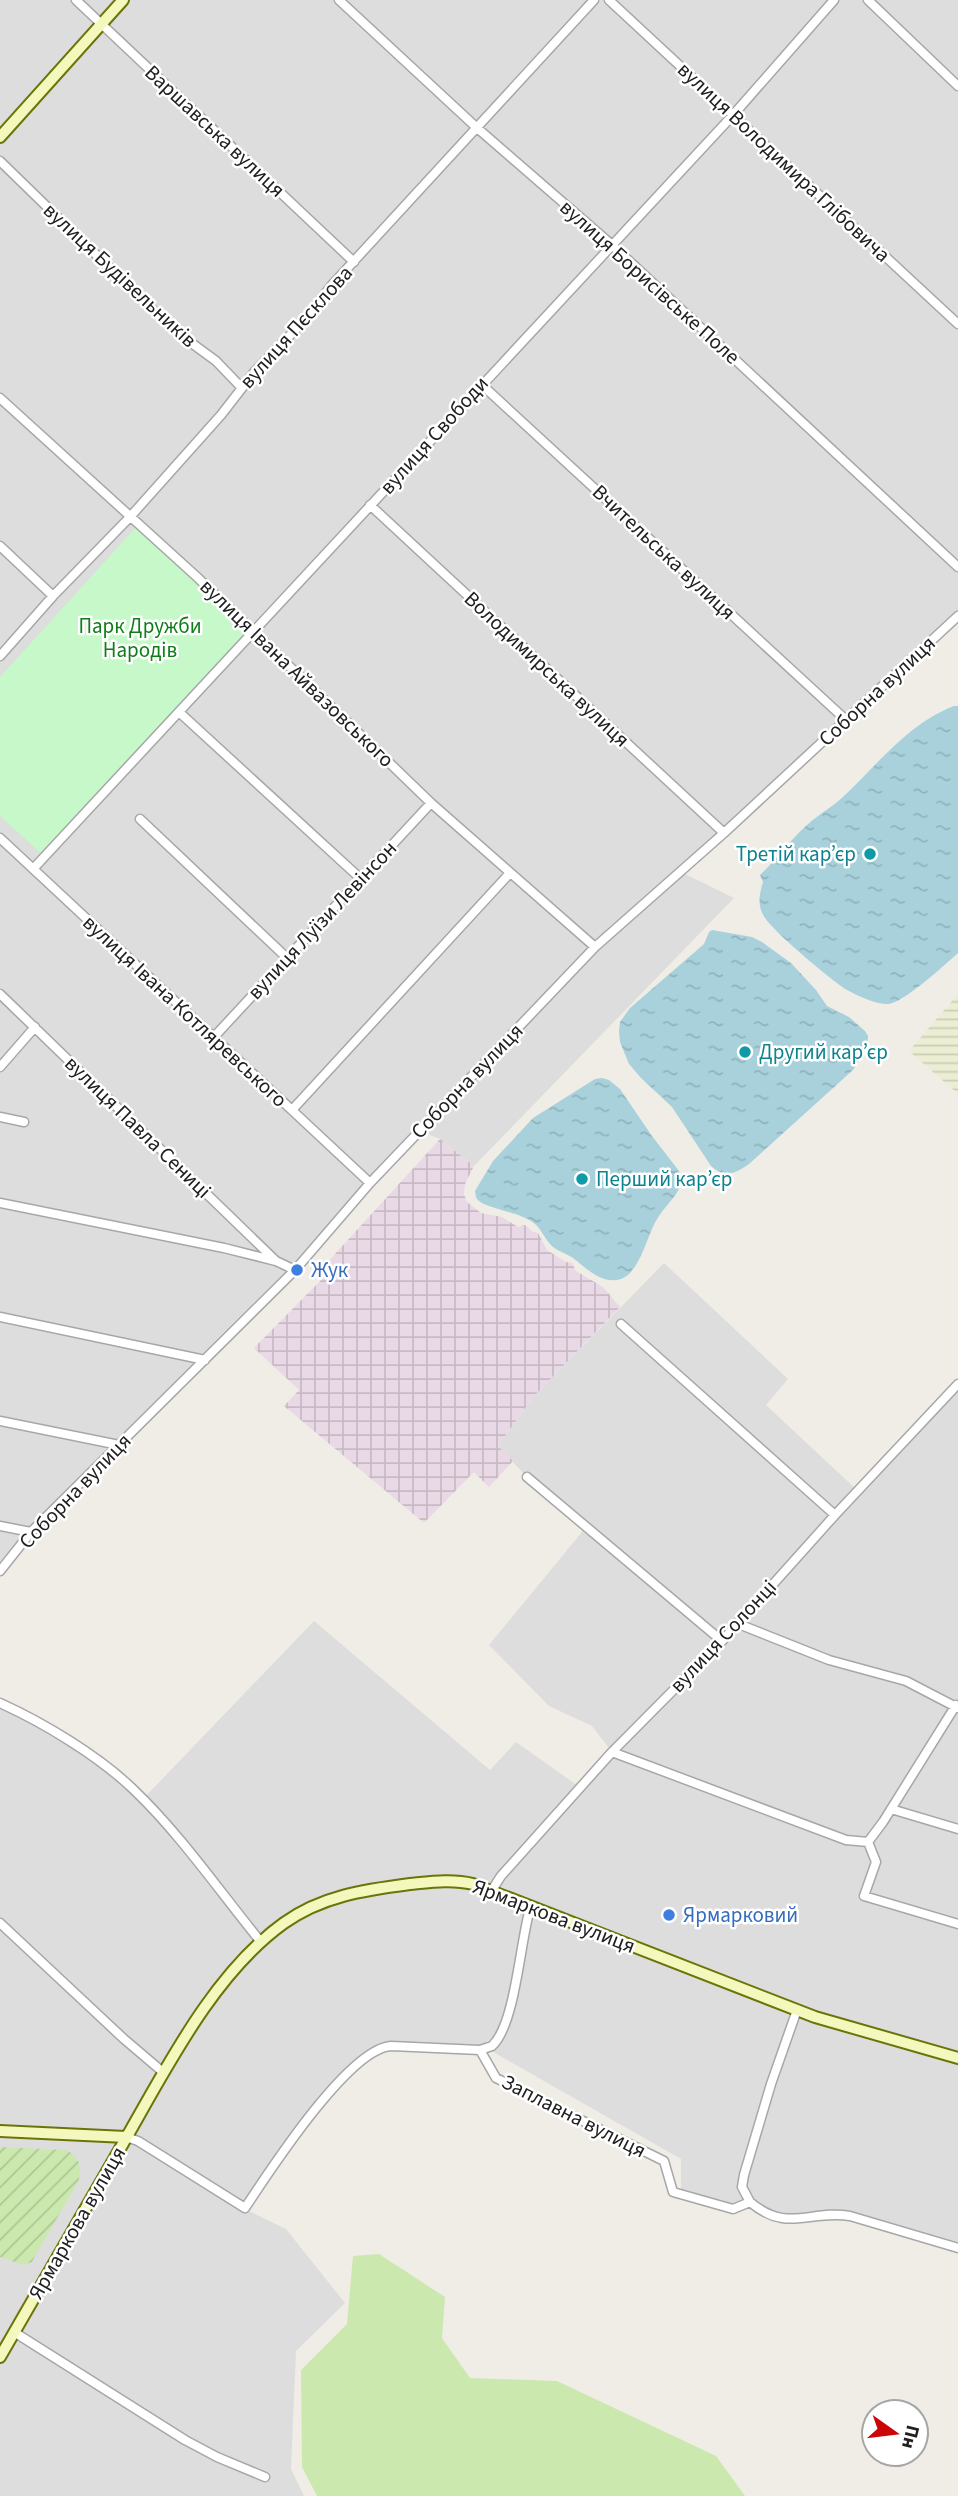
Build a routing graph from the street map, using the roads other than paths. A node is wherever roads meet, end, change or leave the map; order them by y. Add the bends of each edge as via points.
1 (76, 0) edge
2 (123, 0) edge
3 (339, 0) edge
4 (594, 0) edge
5 (609, 0) edge
6 (834, 0) edge
7 (868, 0) edge
8 (102, 24) junction
9 (958, 86) edge
10 (734, 114) junction
11 (476, 127) junction
12 (0, 137) edge
13 (0, 161) edge
14 (612, 245) junction
15 (354, 262) junction
16 (958, 324) edge
17 (481, 384) junction
18 (241, 387) junction
19 (0, 398) edge
20 (370, 505) junction
21 (130, 517) junction
22 (0, 546) edge
23 (958, 567) edge
24 (53, 596) junction
25 (958, 617) edge
26 (254, 633) junction
27 (0, 656) edge
28 (179, 712) junction
29 (846, 720) junction
30 (431, 803) junction
31 (140, 819) dead end
32 (724, 834) junction
33 (0, 838) edge
34 (33, 869) junction
35 (510, 873) junction
36 (360, 880) junction
37 (594, 947) junction
38 (286, 957) junction
39 (0, 994) edge
40 (35, 1027) junction
41 (213, 1038) junction
42 (0, 1067) edge
43 (292, 1110) junction
44 (0, 1117) edge
45 (24, 1122) dead end
46 (369, 1183) junction
47 (0, 1203) edge
48 (276, 1261) junction
49 (295, 1270) junction
50 (0, 1317) edge
51 (621, 1324) dead end
52 (205, 1360) junction
53 (958, 1384) edge
54 (0, 1421) edge
55 (119, 1445) junction
56 (527, 1477) dead end
57 (835, 1515) junction
58 (0, 1526) edge
59 (31, 1532) junction
60 (0, 1571) edge
61 (736, 1623) junction
62 (722, 1641) junction
63 (0, 1703) edge
64 (957, 1706) edge
65 (612, 1752) junction
66 (891, 1809) junction
67 (958, 1829) edge
68 (867, 1842) junction
69 (492, 1890) junction
70 (531, 1905) junction
71 (0, 1923) edge
72 (958, 1924) edge
73 (261, 1942) junction
74 (797, 2010) junction
75 (480, 2050) junction
76 (958, 2058) edge
77 (164, 2073) junction
78 (0, 2131) edge
79 (126, 2137) junction
80 (750, 2202) junction
81 (958, 2248) edge
82 (14, 2332) junction
83 (0, 2357) edge
84 (265, 2477) dead end

1 - 8 street, Варшавська вулиця
2 - 8 main road
3 - 11 street, вулиця Борисівське Поле
4 - 11 street, вулиця Пєсклова
5 - 10 street, вулиця Володимира Глібовича
6 - 10 street, вулиця Свободи
7 - 9 street
8 - 12 main road
8 - 15 street, Варшавська вулиця
10 - 14 street, вулиця Свободи
10 - 16 street, вулиця Володимира Глібовича
11 - 14 street, вулиця Борисівське Поле
11 - 15 street, вулиця Пєсклова
13 - 18 street, вулиця Будівельників via 152,309
14 - 17 street, вулиця Свободи
14 - 23 street, вулиця Борисівське Поле
15 - 18 street, вулиця Пєсклова
17 - 20 street, вулиця Свободи
17 - 29 street, Вчительська вулиця
18 - 21 street, вулиця Пєсклова
19 - 21 street, вулиця Івана Айвазовського
20 - 26 street, вулиця Свободи
20 - 32 street, Володимирська вулиця
21 - 24 street, вулиця Пєсклова
21 - 26 street, вулиця Івана Айвазовського
22 - 24 street
24 - 27 street, вулиця Пєсклова
25 - 29 street, Соборна вулиця
26 - 28 street, вулиця Свободи
26 - 30 street, вулиця Івана Айвазовського
28 - 34 street, вулиця Свободи
28 - 36 street
29 - 32 street, Соборна вулиця
30 - 35 street, вулиця Івана Айвазовського
30 - 36 street, вулиця Луїзи Левінсон
31 - 38 street
32 - 37 street, Соборна вулиця
33 - 34 street, вулиця Івана Котляревського
34 - 41 street, вулиця Івана Котляревського
35 - 37 street, вулиця Івана Айвазовського
35 - 43 street
36 - 38 street, вулиця Луїзи Левінсон
37 - 46 street, Соборна вулиця
38 - 41 street, вулиця Луїзи Левінсон
39 - 40 street, вулиця Павла Сениці
40 - 42 street
40 - 48 street, вулиця Павла Сениці
41 - 43 street, вулиця Івана Котляревського
43 - 46 street, вулиця Івана Котляревського
44 - 45 street
46 - 49 street, Соборна вулиця
47 - 48 street
48 - 49 street
49 - 52 street, Соборна вулиця
50 - 52 street
51 - 57 street
52 - 55 street, Соборна вулиця
53 - 57 street, вулиця Солонці
54 - 55 street
55 - 59 street, Соборна вулиця
56 - 62 street
57 - 61 street, вулиця Солонці
58 - 59 street
59 - 60 street, Соборна вулиця
61 - 62 street, вулиця Солонці
61 - 64 street via 830,1660 906,1681
62 - 65 street, вулиця Солонці
63 - 73 street via 42,1723 134,1790
64 - 66 street
65 - 68 street via 846,1840
65 - 69 street, вулиця Солонці
66 - 67 street
66 - 68 street
68 - 72 street via 876,1862 864,1896
69 - 70 main road, Ярмаркова вулиця
69 - 73 main road, Ярмаркова вулиця via 451,1880 344,1894 302,1912
70 - 74 main road, Ярмаркова вулиця
70 - 75 street via 503,2029 492,2046
71 - 77 street
73 - 77 main road, Ярмаркова вулиця via 216,1994
74 - 76 main road, Ярмаркова вулиця
74 - 80 street via 744,2175 743,2187
75 - 79 street via 386,2046 370,2052 284,2148 245,2208
75 - 80 street, Заплавна вулиця via 496,2078 664,2161 673,2192 733,2209
77 - 79 main road, Ярмаркова вулиця
78 - 79 main road
79 - 82 main road, Ярмаркова вулиця
80 - 81 street via 786,2219 844,2215
82 - 83 main road, Ярмаркова вулиця
82 - 84 street via 185,2440

